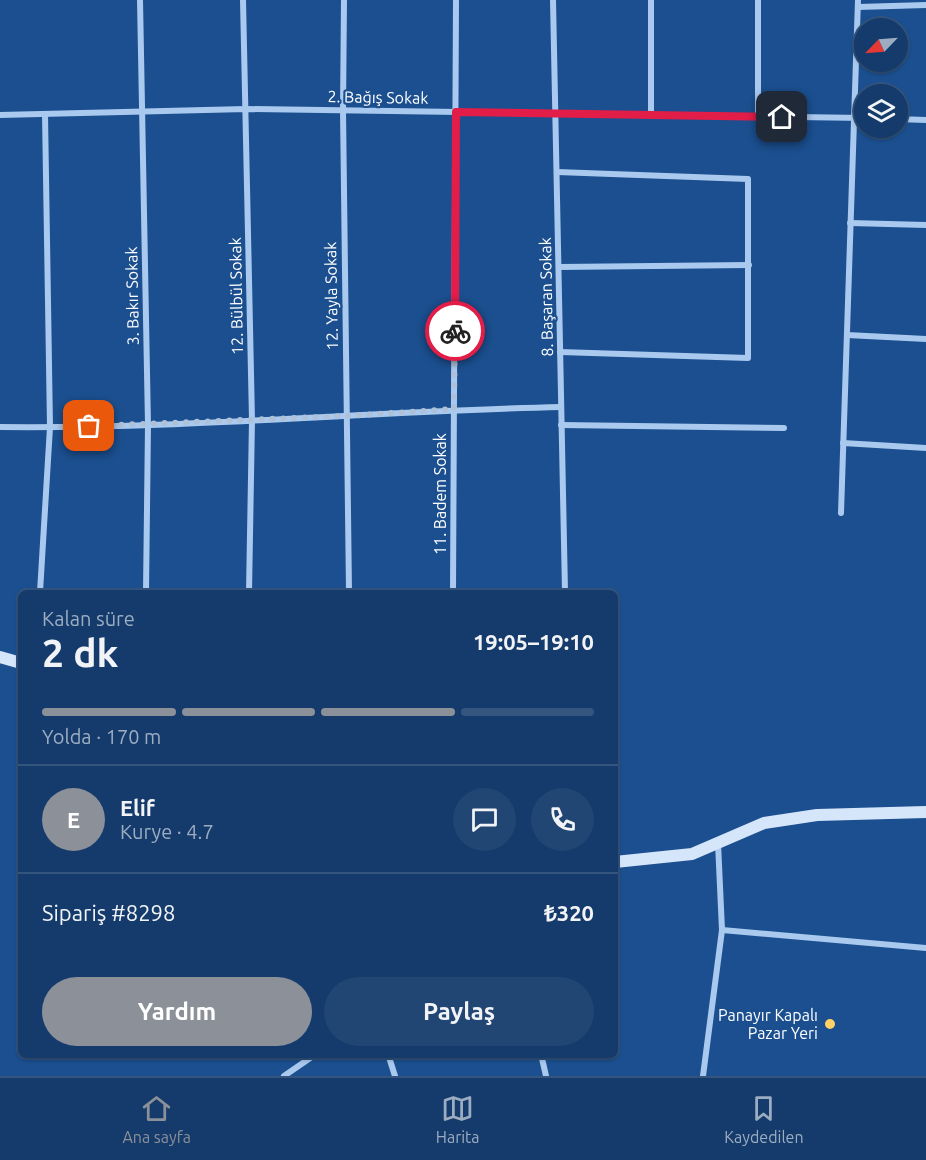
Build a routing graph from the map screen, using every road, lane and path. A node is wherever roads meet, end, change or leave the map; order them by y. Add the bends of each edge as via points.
1 (140, 0) edge
2 (243, 0) edge
3 (344, 0) edge
4 (456, 0) edge
5 (553, 0) edge
6 (651, 0) edge
7 (758, 0) edge
8 (858, 3) edge
9 (926, 5) edge
10 (855, 84) edge
11 (246, 109) junction
12 (343, 110) junction
13 (143, 112) junction
14 (456, 112) junction
15 (555, 113) junction
16 (45, 114) junction
17 (0, 115) edge
18 (651, 116) junction
19 (758, 116) junction
20 (854, 118) joint
21 (908, 119) edge
22 (926, 120) edge
23 (557, 172) junction
24 (850, 223) junction
25 (926, 225) edge
26 (749, 265) junction
27 (559, 267) junction
28 (847, 335) junction
29 (926, 339) edge
30 (560, 351) junction
31 (561, 407) junction
32 (454, 409) junction
33 (346, 416) junction
34 (252, 420) junction
35 (148, 425) junction
36 (561, 425) junction
37 (0, 427) edge
38 (50, 427) junction
39 (784, 428) dead end
40 (843, 443) junction
41 (926, 448) edge
42 (841, 513) dead end
43 (40, 590) edge
44 (146, 590) edge
45 (249, 590) edge
46 (349, 590) edge
47 (453, 590) edge
48 (565, 590) edge
49 (0, 657) edge
50 (18, 662) edge
51 (926, 812) edge
52 (718, 842) junction
53 (618, 862) edge
54 (722, 930) junction
55 (926, 948) edge
56 (310, 1058) edge
57 (389, 1058) edge
58 (541, 1058) edge
59 (284, 1076) edge
60 (395, 1076) edge
61 (546, 1076) edge
62 (703, 1076) edge

1 - 13 street, 3. Bakır Sokak
2 - 11 street, 12. Bülbül Sokak
3 - 12 street, 12. Yayla Sokak
4 - 14 street, 11. Badem Sokak
5 - 15 street, 8. Başaran Sokak
6 - 18 street
7 - 19 street
8 - 9 street
8 - 10 street
11 - 12 street, 2. Bağış Sokak
11 - 13 street, 2. Bağış Sokak
11 - 34 street, 12. Bülbül Sokak
12 - 14 street, 2. Bağış Sokak
12 - 33 street, 12. Yayla Sokak
13 - 16 street, 2. Bağış Sokak
13 - 35 street, 3. Bakır Sokak
14 - 15 street, 2. Bağış Sokak
14 - 32 street, 11. Badem Sokak
15 - 18 street, 2. Bağış Sokak
15 - 23 street, 8. Başaran Sokak
16 - 17 street, 2. Bağış Sokak
16 - 38 street
18 - 19 street, 2. Bağış Sokak
19 - 20 street, 2. Bağış Sokak
20 - 24 street
21 - 22 street
23 - 26 street via 748,179
23 - 27 street, 8. Başaran Sokak
24 - 25 street
24 - 28 street
26 - 27 street
26 - 30 street via 748,358
27 - 30 street, 8. Başaran Sokak
28 - 29 street
28 - 40 street
30 - 31 street, 8. Başaran Sokak
31 - 32 street
31 - 36 street, 8. Başaran Sokak
32 - 33 street
32 - 47 street, 11. Badem Sokak
33 - 34 street
33 - 46 street, 12. Yayla Sokak
34 - 35 street
34 - 45 street, 12. Bülbül Sokak
35 - 38 street
35 - 44 street, 3. Bakır Sokak
36 - 39 street
36 - 48 street, 8. Başaran Sokak
37 - 38 street
38 - 43 street
40 - 41 street
40 - 42 street
49 - 50 main road
51 - 52 main road via 817,815 764,823
52 - 53 main road via 692,854
52 - 54 street
54 - 55 street
54 - 62 street
56 - 59 street
57 - 60 street
58 - 61 street

